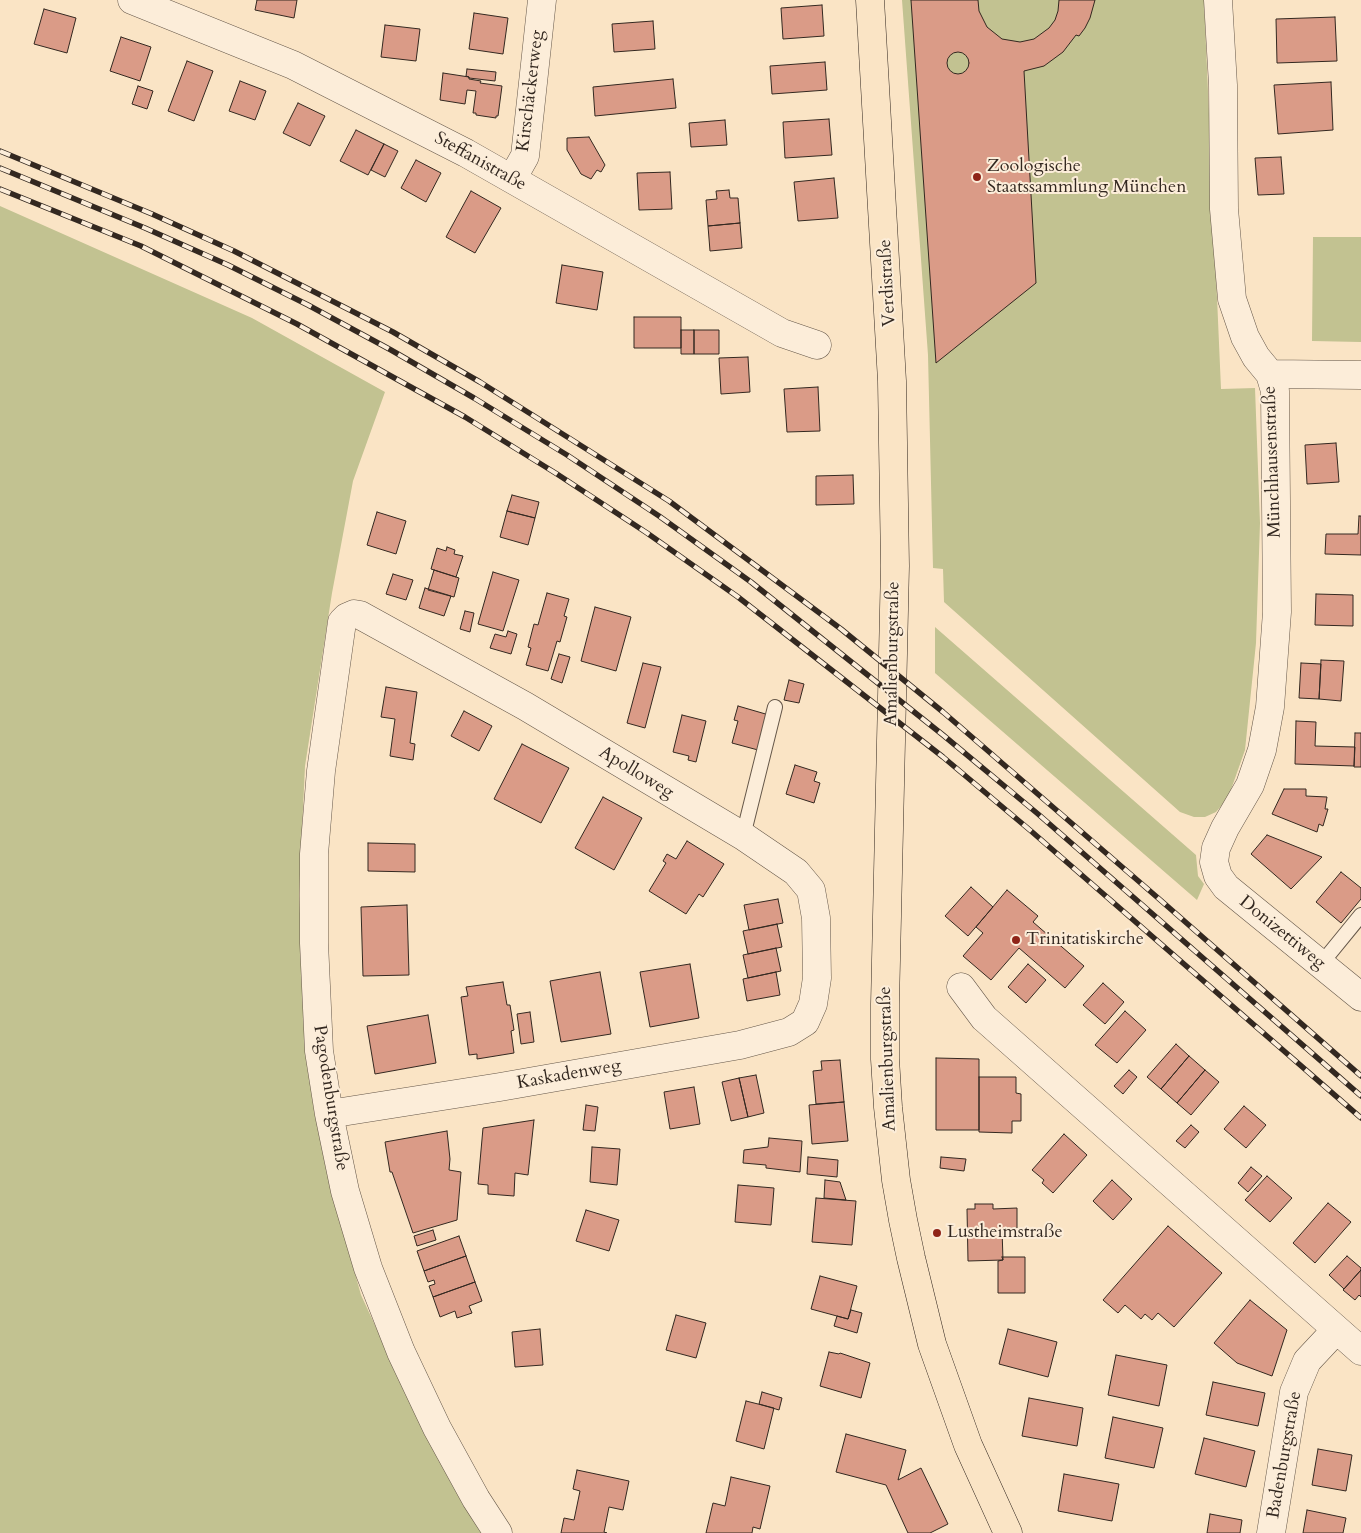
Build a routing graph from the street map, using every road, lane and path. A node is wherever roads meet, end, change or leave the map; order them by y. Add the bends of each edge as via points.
1 (132, 0) edge
2 (542, 0) edge
3 (870, 0) edge
4 (1218, 0) edge
5 (512, 179) junction
6 (817, 345) dead end
7 (1270, 374) junction
8 (1361, 375) edge
9 (895, 566) joint
10 (340, 630) joint
11 (775, 708) dead end
12 (743, 836) junction
13 (1214, 862) joint
14 (1361, 915) edge
15 (1321, 964) junction
16 (961, 987) dead end
17 (1361, 996) edge
18 (805, 1022) joint
19 (329, 1114) junction
20 (1336, 1330) junction
21 (1361, 1351) edge
22 (498, 1533) edge
23 (1008, 1533) edge
24 (1271, 1533) edge

1 - 5 street, Steffanistraße via 293,65
2 - 5 street, Kirschäckerweg via 525,156
3 - 9 main road, Verdistraße via 890,324
4 - 7 street, Münchhausenstraße via 1224,209 1232,299 1245,337
5 - 6 street, Steffanistraße via 782,333
7 - 8 street
7 - 13 street, Münchhausenstraße via 1275,391 1277,612 1270,707 1262,750 1250,785 1225,828
9 - 23 main road, Amalienburgstraße via 884,1004 887,1089 896,1180 910,1258 932,1344 968,1444
10 - 12 street, Apolloweg via 347,617 360,615 525,706
10 - 19 street, Pagodenburgstraße via 321,771 314,854 319,1051
11 - 12 lane
12 - 18 street, Apolloweg via 796,872 811,890 816,918 817,978 813,1004
13 - 15 street, Donizettiweg via 1226,887
14 - 15 lane
15 - 17 street, Donizettiweg
16 - 20 street via 984,1018
18 - 19 street, Kaskadenweg via 789,1032 740,1045
19 - 22 street, Pagodenburgstraße via 345,1191 360,1242 401,1352 436,1428
20 - 21 street
20 - 24 street, Badenburgstraße via 1307,1361 1294,1392

